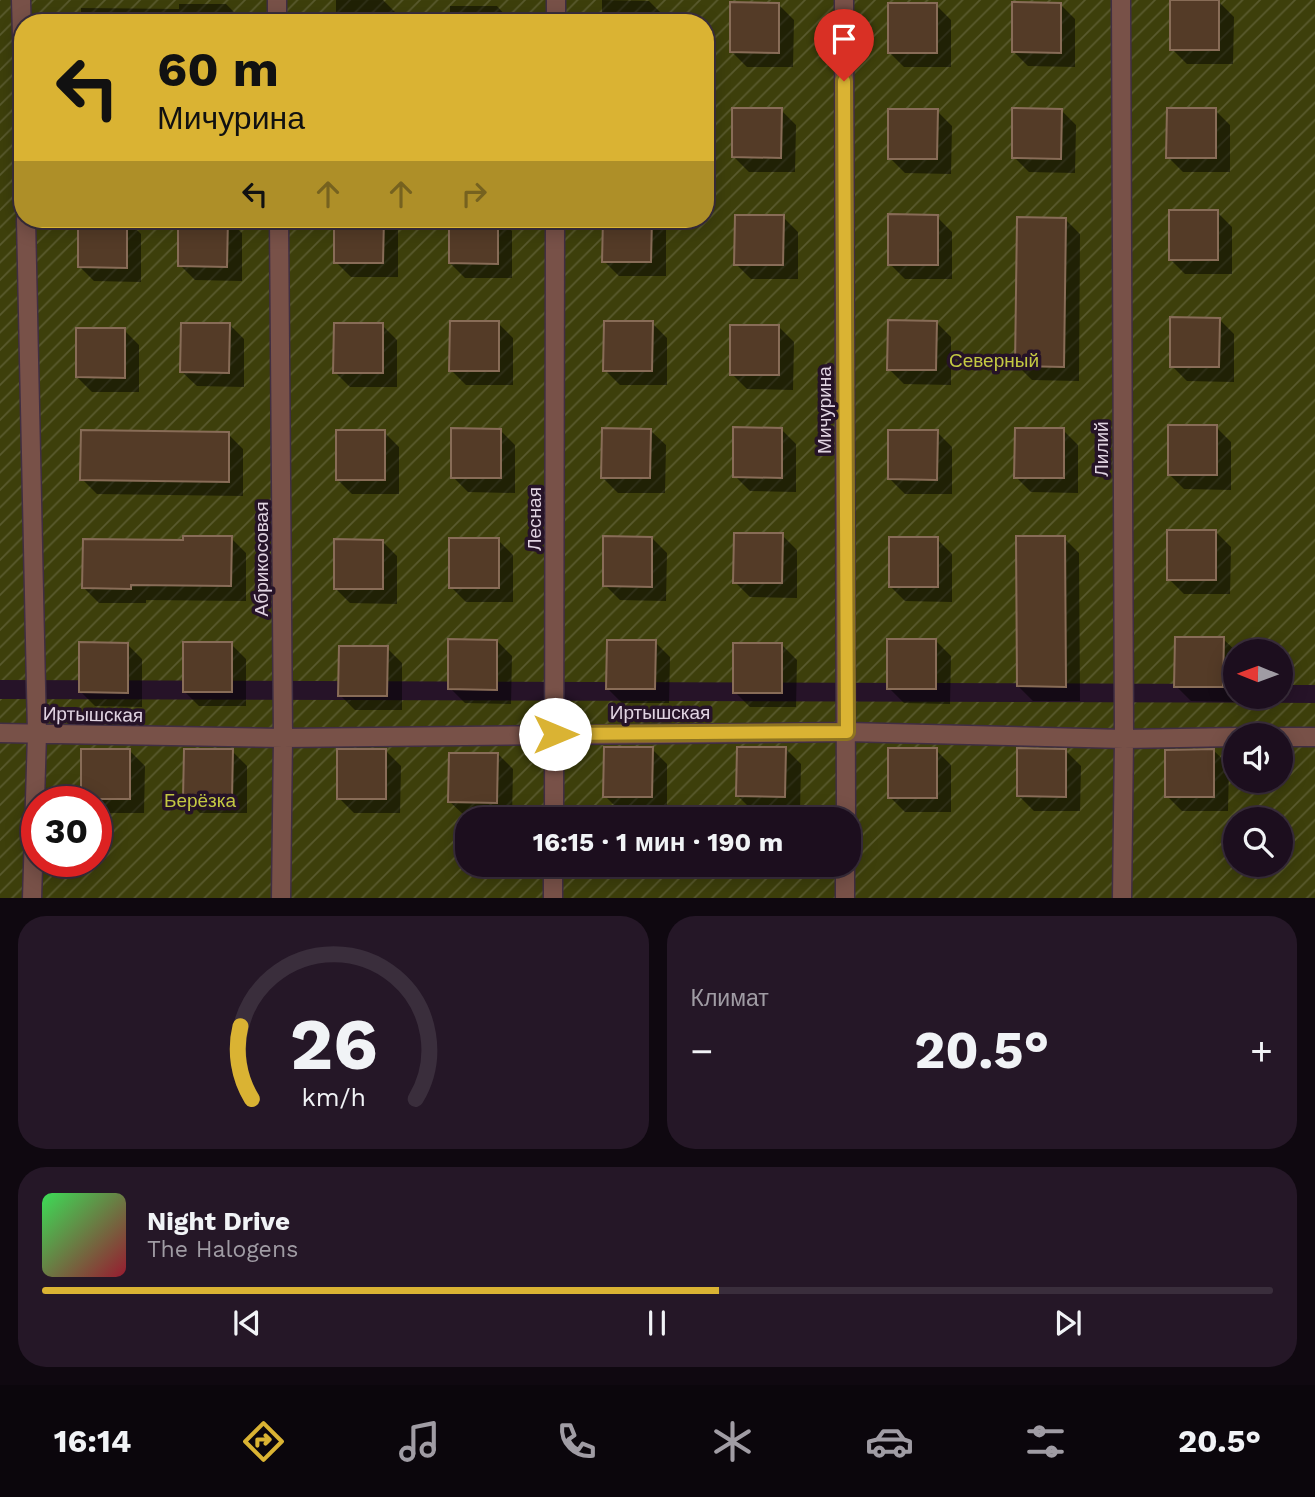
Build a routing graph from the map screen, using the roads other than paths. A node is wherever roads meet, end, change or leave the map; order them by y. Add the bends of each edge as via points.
1 (844, 0) edge
2 (1121, 0) edge
3 (26, 228) edge
4 (279, 228) edge
5 (555, 228) edge
6 (847, 732) junction
7 (0, 733) edge
8 (37, 734) junction
9 (555, 734) junction
10 (1223, 737) edge
11 (1293, 737) edge
12 (1315, 737) edge
13 (283, 738) junction
14 (1124, 739) junction
15 (554, 807) edge
16 (846, 807) edge
17 (553, 877) edge
18 (845, 877) edge
19 (32, 898) edge
20 (281, 898) edge
21 (553, 898) edge
22 (845, 898) edge
23 (1122, 898) edge

1 - 6 street, Мичурина
2 - 14 street, Лилий
3 - 8 street
4 - 13 street, Абрикосовая
5 - 9 street, Лесная
6 - 9 street, Иртышская
6 - 14 street, Иртышская
6 - 16 street, Мичурина
7 - 8 street, Иртышская
8 - 13 street, Иртышская
8 - 19 street
9 - 13 street, Иртышская
9 - 15 street, Лесная
10 - 14 street, Иртышская
11 - 12 street
13 - 20 street, Абрикосовая
14 - 23 street, Лилий
17 - 21 street
18 - 22 street

